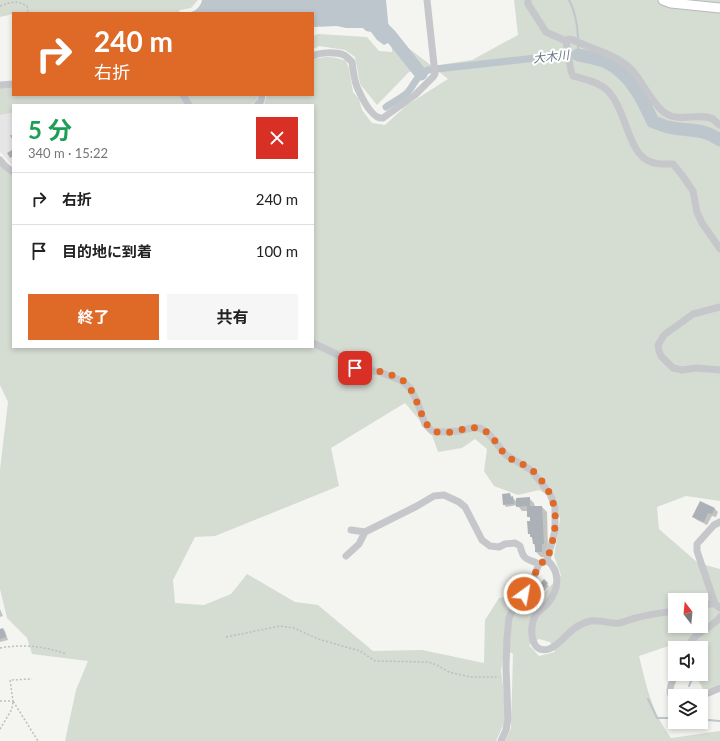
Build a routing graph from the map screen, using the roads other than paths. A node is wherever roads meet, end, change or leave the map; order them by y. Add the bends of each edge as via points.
1 (427, 0) edge
2 (528, 0) edge
3 (663, 0) edge
4 (720, 8) edge
5 (569, 42) junction
6 (314, 55) edge
7 (720, 125) edge
8 (0, 160) edge
9 (12, 171) edge
10 (720, 249) edge
11 (720, 307) edge
12 (314, 343) edge
13 (720, 370) edge
14 (720, 522) edge
15 (351, 530) dead end
16 (365, 532) junction
17 (346, 556) dead end
18 (547, 560) junction
19 (539, 564) junction
20 (708, 604) edge
21 (718, 606) edge
22 (668, 612) edge
23 (720, 617) edge
24 (691, 641) edge
25 (720, 688) edge
26 (708, 693) edge
27 (501, 741) edge

1 - 6 street via 434,77 387,116 380,119 369,110 356,86 352,62 344,55
2 - 5 street via 546,32
3 - 4 main road
5 - 7 street via 621,60 632,70 657,106 665,113 673,117 713,119
5 - 10 street via 573,76 596,83 609,91 623,115 634,147 646,160 652,163 673,164 682,174 693,191 702,223
8 - 9 street
11 - 13 street via 693,314 664,335 658,345 661,356 673,368
12 - 18 street via 355,368 380,372 402,381 410,388 425,424 432,430 441,432 480,428 488,433 506,456 531,470 550,494 555,507 555,531
14 - 21 street via 697,544 697,551
15 - 16 street
16 - 17 street via 359,544
16 - 19 street via 434,496 444,495 465,507 482,540 490,546 515,543 520,546 526,559
18 - 19 street
18 - 22 street via 553,565 558,583 548,604 535,616 532,626 533,640 539,649 550,649 575,627 588,622 598,620 612,624 621,623
19 - 27 street via 531,584 513,608 510,618 506,676 509,709 506,730
20 - 21 street
23 - 24 street
25 - 26 street

